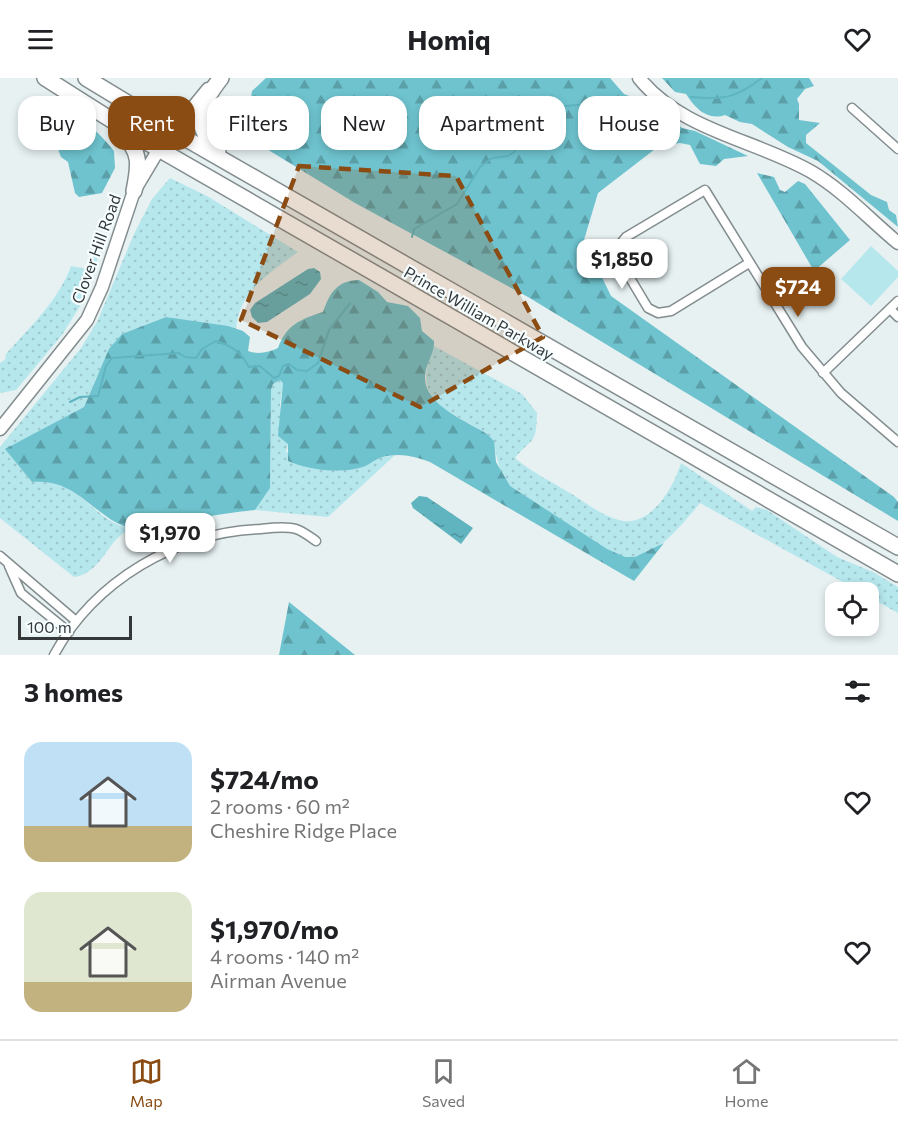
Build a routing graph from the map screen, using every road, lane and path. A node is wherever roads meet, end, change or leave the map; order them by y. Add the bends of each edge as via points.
1 (45, 78) edge
2 (86, 78) edge
3 (220, 78) edge
4 (639, 78) edge
5 (73, 96) edge
6 (116, 96) edge
7 (195, 106) edge
8 (852, 108) dead end
9 (96, 112) edge
10 (195, 143) edge
11 (898, 149) edge
12 (158, 150) edge
13 (161, 150) edge
14 (231, 164) junction
15 (134, 191) junction
16 (898, 243) edge
17 (749, 263) junction
18 (898, 301) edge
19 (891, 310) junction
20 (898, 317) edge
21 (823, 373) junction
22 (0, 429) edge
23 (896, 438) edge
24 (315, 541) dead end
25 (898, 547) edge
26 (0, 556) edge
27 (9, 566) junction
28 (898, 574) edge
29 (76, 621) junction
30 (69, 632) junction
31 (54, 655) edge

1 - 5 highway, Prince William Parkway
2 - 6 highway, Prince William Parkway
3 - 7 street, Clover Hill Road
3 - 14 highway via 202,107 201,126
4 - 16 street via 687,118 774,153 821,178
8 - 11 street
9 - 15 highway via 137,151
10 - 14 highway, Prince William Parkway
12 - 15 street, Clover Hill Road
13 - 28 highway, Prince William Parkway
14 - 25 highway, Prince William Parkway
15 - 22 street, Clover Hill Road via 87,320
17 - 17 street via 705,190 626,237 618,247 618,258 648,308 658,313 671,311
17 - 21 street
18 - 19 street
19 - 20 street
19 - 21 street
21 - 23 street
24 - 29 street via 296,529 264,528 188,542 134,570
26 - 27 street
27 - 29 street
27 - 30 street via 21,593
29 - 30 street
30 - 31 street

